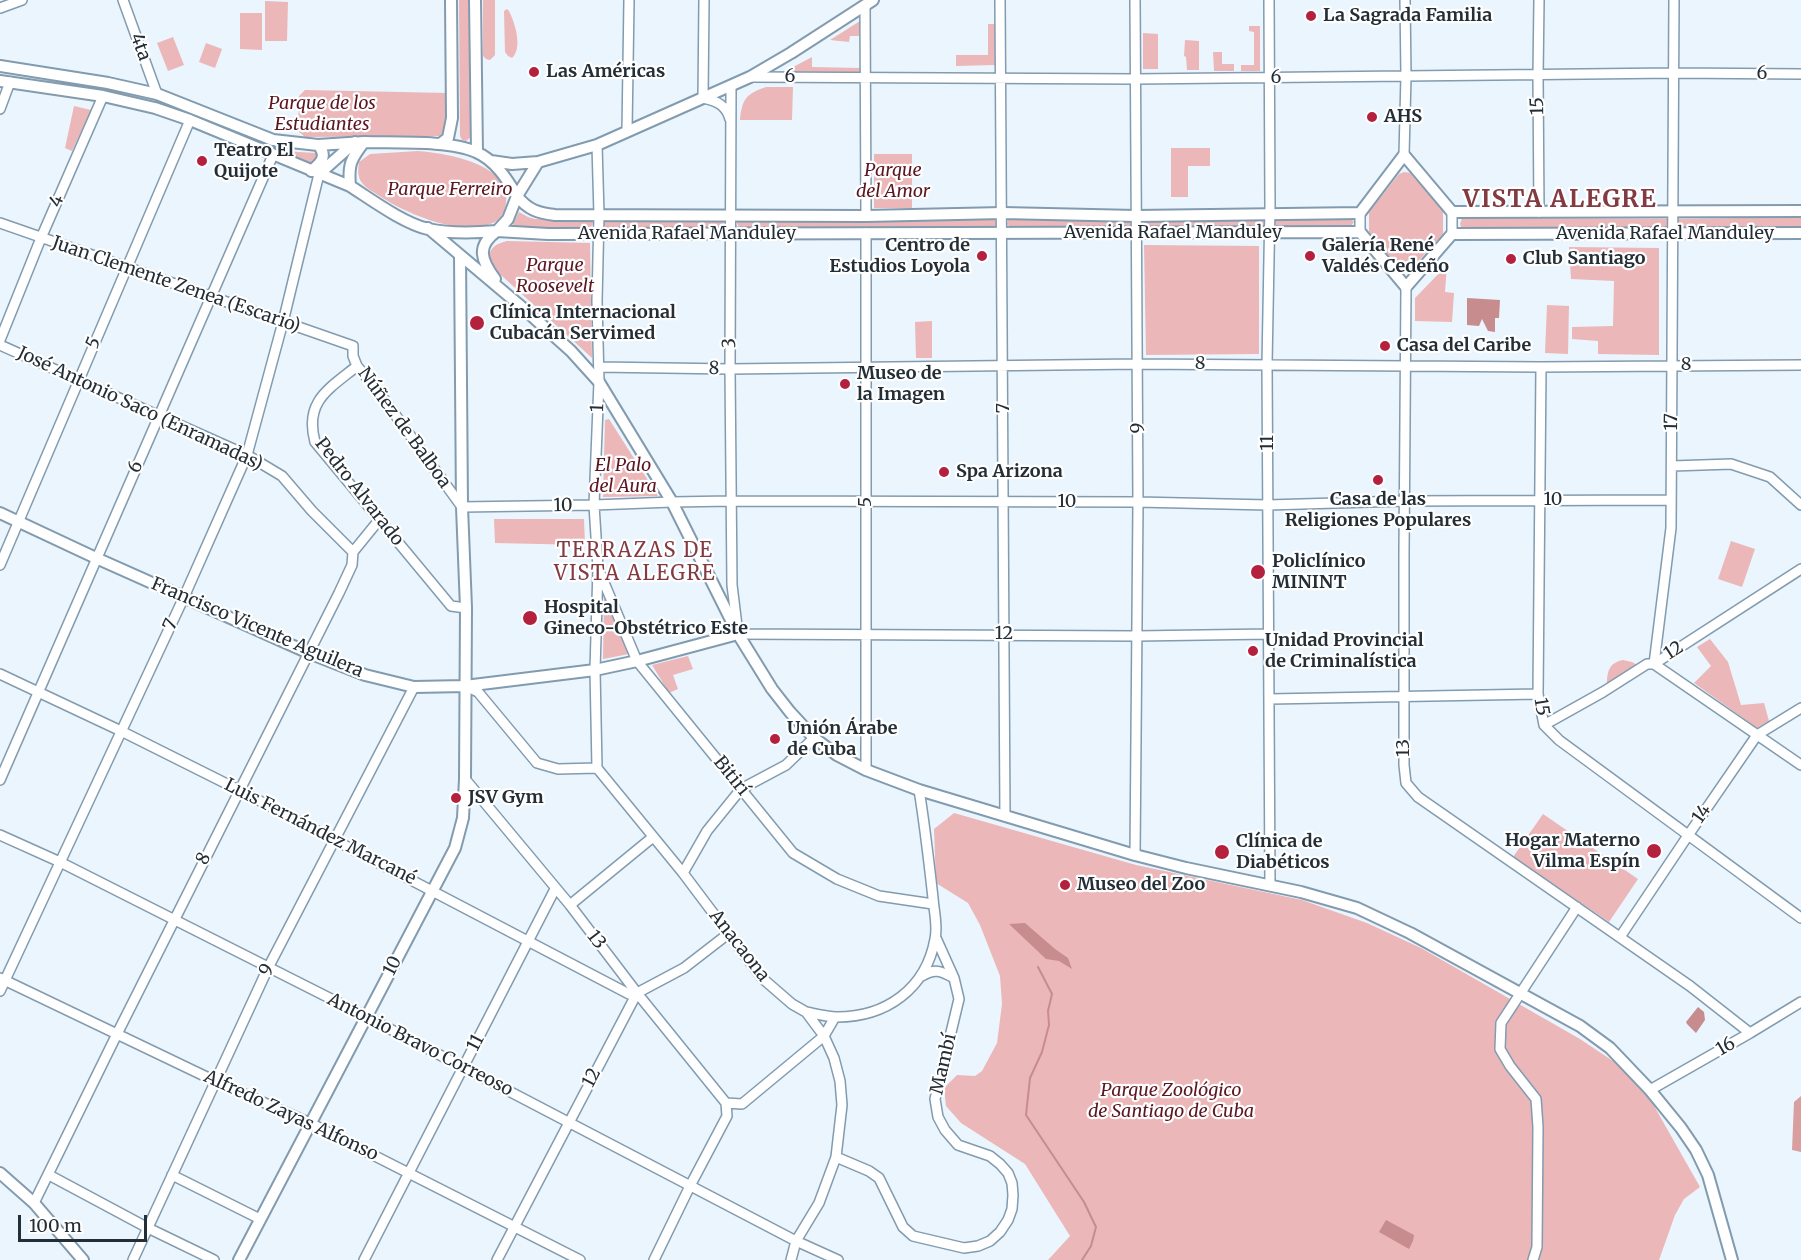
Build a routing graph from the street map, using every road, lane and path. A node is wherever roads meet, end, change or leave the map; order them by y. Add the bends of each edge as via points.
1 (22, 0) edge
2 (123, 0) edge
3 (451, 0) edge
4 (475, 0) edge
5 (629, 0) edge
6 (704, 0) edge
7 (1000, 0) edge
8 (1135, 0) edge
9 (1269, 0) edge
10 (1405, 0) edge
11 (1539, 0) edge
12 (1674, 0) edge
13 (869, 3) edge
14 (0, 8) edge
15 (1, 65) edge
16 (1674, 73) junction
17 (1801, 74) edge
18 (1406, 76) junction
19 (1538, 76) junction
20 (750, 77) junction
21 (866, 78) junction
22 (1000, 78) junction
23 (1268, 78) junction
24 (1136, 79) junction
25 (5, 81) edge
26 (731, 87) junction
27 (157, 94) junction
28 (103, 96) junction
29 (703, 98) junction
30 (0, 109) edge
31 (190, 120) junction
32 (731, 123) junction
33 (627, 131) junction
34 (360, 142) junction
35 (440, 144) junction
36 (318, 145) junction
37 (597, 145) junction
38 (477, 152) junction
39 (273, 155) junction
40 (1404, 155) junction
41 (491, 161) junction
42 (538, 162) junction
43 (315, 173) junction
44 (350, 186) junction
45 (517, 196) junction
46 (1801, 211) edge
47 (1452, 212) junction
48 (1539, 212) junction
49 (1673, 212) junction
50 (1003, 213) junction
51 (1270, 213) junction
52 (1360, 213) junction
53 (599, 215) junction
54 (731, 215) junction
55 (866, 216) junction
56 (1136, 216) junction
57 (0, 223) edge
58 (428, 228) junction
59 (497, 231) junction
60 (1360, 232) junction
61 (866, 233) junction
62 (1003, 233) junction
63 (1137, 233) junction
64 (1801, 233) edge
65 (599, 234) junction
66 (731, 234) junction
67 (1270, 234) junction
68 (1452, 234) junction
69 (1673, 234) junction
70 (41, 238) junction
71 (460, 255) junction
72 (128, 267) junction
73 (1406, 287) junction
74 (505, 293) junction
75 (210, 297) junction
76 (283, 322) junction
77 (0, 340) edge
78 (0, 345) edge
79 (353, 346) joint
80 (1137, 364) junction
81 (1267, 364) junction
82 (1404, 365) junction
83 (1673, 365) junction
84 (1801, 365) edge
85 (357, 366) junction
86 (866, 366) junction
87 (1003, 366) junction
88 (598, 367) junction
89 (1541, 367) junction
90 (730, 369) junction
91 (78, 380) junction
92 (599, 382) junction
93 (158, 416) junction
94 (246, 455) junction
95 (1672, 466) junction
96 (1540, 500) junction
97 (1671, 500) junction
98 (731, 501) junction
99 (1404, 501) junction
100 (672, 502) junction
101 (866, 502) junction
102 (1004, 502) junction
103 (1138, 502) junction
104 (1268, 505) junction
105 (594, 506) junction
106 (1801, 506) edge
107 (462, 507) junction
108 (0, 513) edge
109 (379, 520) junction
110 (19, 521) junction
111 (353, 552) junction
112 (96, 558) junction
113 (0, 565) edge
114 (598, 568) junction
115 (1801, 569) edge
116 (184, 597) junction
117 (466, 608) junction
118 (738, 634) junction
119 (866, 634) junction
120 (1005, 634) junction
121 (1269, 634) junction
122 (1137, 636) junction
123 (309, 653) junction
124 (637, 661) junction
125 (1654, 664) junction
126 (595, 670) junction
127 (0, 674) edge
128 (465, 686) junction
129 (414, 687) junction
130 (39, 692) junction
131 (1538, 694) junction
132 (1404, 696) junction
133 (1270, 699) junction
134 (1801, 708) edge
135 (1544, 724) junction
136 (121, 731) junction
137 (1757, 735) junction
138 (814, 738) junction
139 (1801, 765) edge
140 (597, 768) junction
141 (866, 770) junction
142 (465, 779) junction
143 (0, 780) edge
144 (741, 789) junction
145 (239, 790) junction
146 (919, 790) junction
147 (1005, 816) junction
148 (0, 834) edge
149 (1689, 834) junction
150 (653, 837) junction
151 (334, 839) junction
152 (1135, 855) junction
153 (60, 862) junction
154 (683, 873) junction
155 (1270, 885) junction
156 (555, 889) junction
157 (432, 891) junction
158 (933, 904) junction
159 (570, 905) junction
160 (1577, 907) junction
161 (1801, 918) edge
162 (174, 919) junction
163 (728, 934) junction
164 (936, 938) junction
165 (1620, 938) junction
166 (528, 940) junction
167 (268, 968) junction
168 (922, 976) junction
169 (954, 978) junction
170 (2, 979) edge
171 (0, 991) edge
172 (637, 993) junction
173 (1521, 993) junction
174 (1801, 1002) edge
175 (806, 1012) junction
176 (367, 1017) junction
177 (835, 1017) junction
178 (1750, 1033) junction
179 (117, 1034) junction
180 (824, 1036) junction
181 (463, 1068) junction
182 (215, 1081) junction
183 (1650, 1090) junction
184 (726, 1102) junction
185 (568, 1122) junction
186 (310, 1123) junction
187 (836, 1157) junction
188 (408, 1172) junction
189 (0, 1173) edge
190 (49, 1175) junction
191 (172, 1175) junction
192 (690, 1186) junction
193 (34, 1203) junction
194 (260, 1219) junction
195 (148, 1228) junction
196 (515, 1228) junction
197 (796, 1240) junction
198 (83, 1260) edge
199 (134, 1260) edge
200 (214, 1260) edge
201 (239, 1260) edge
202 (364, 1260) edge
203 (497, 1260) edge
204 (580, 1260) edge
205 (654, 1260) edge
206 (791, 1260) edge
207 (838, 1260) edge
208 (1533, 1260) edge
209 (1732, 1260) edge

1 - 14 street
2 - 27 street, 4ta
3 - 35 main road via 452,118 448,138
4 - 38 main road
5 - 33 street
6 - 29 street
7 - 22 street, 7
8 - 24 street, 9
9 - 23 street, 11
10 - 18 street
11 - 19 street, 15
12 - 16 street, 17
13 - 20 main road
13 - 21 street
15 - 27 main road
16 - 17 street, 6
16 - 19 street, 6
16 - 49 street, 17
18 - 19 street, 6
18 - 23 street, 6
18 - 40 street
19 - 48 street, 15
20 - 21 street, 6
20 - 26 main road
21 - 22 street, 6
21 - 55 street
22 - 24 street, 6
22 - 50 street, 7
23 - 24 street, 6
23 - 51 street, 11
24 - 56 street, 9
25 - 28 main road
25 - 30 street
26 - 29 main road
26 - 32 street, 3
27 - 36 main road via 267,139
28 - 31 main road
28 - 70 street, 4
29 - 32 street via 723,105
29 - 33 main road
31 - 39 main road
31 - 72 street, 5
32 - 54 street, 3
33 - 37 main road
34 - 35 main road
34 - 36 main road
34 - 43 main road
34 - 44 main road via 348,168
35 - 38 main road
36 - 43 main road via 324,156
37 - 42 main road
37 - 53 street, 1
38 - 41 main road
39 - 43 main road
39 - 75 street, 6
40 - 47 main road
40 - 52 main road
41 - 42 main road
41 - 45 main road
42 - 45 main road
43 - 44 main road
43 - 76 street, 7
44 - 58 main road
45 - 53 main road, Avenida Rafael Manduley via 540,213
45 - 59 main road via 508,219
46 - 49 main road, Avenida Rafael Manduley
47 - 48 main road, Avenida Rafael Manduley
47 - 68 street
48 - 49 main road, Avenida Rafael Manduley
49 - 69 street, 17
50 - 55 main road, Avenida Rafael Manduley
50 - 56 main road, Avenida Rafael Manduley
50 - 62 street, 7
51 - 52 main road, Avenida Rafael Manduley
51 - 56 main road, Avenida Rafael Manduley
51 - 67 street, 11
52 - 60 street
53 - 54 main road, Avenida Rafael Manduley
53 - 65 street, 1
54 - 55 main road, Avenida Rafael Manduley
54 - 66 street, 3
56 - 63 street, 9
57 - 70 street, Juan Clemente Zenea (Escario)
58 - 59 main road, Avenida Rafael Manduley via 473,234
58 - 71 main road
59 - 65 main road, Avenida Rafael Manduley
59 - 74 main road via 484,242 484,259
60 - 67 main road, Avenida Rafael Manduley
60 - 73 main road
61 - 62 main road, Avenida Rafael Manduley
61 - 66 main road, Avenida Rafael Manduley
61 - 86 street, 5
62 - 63 main road, Avenida Rafael Manduley
62 - 87 street, 7
63 - 67 main road, Avenida Rafael Manduley
63 - 80 street, 9
64 - 69 main road, Avenida Rafael Manduley
65 - 66 main road, Avenida Rafael Manduley
65 - 88 street, 1
66 - 90 street, 3
67 - 81 street, 11
68 - 69 main road, Avenida Rafael Manduley
68 - 73 main road
69 - 83 street, 17
70 - 72 street, Juan Clemente Zenea (Escario)
70 - 77 street, 4
71 - 74 main road
71 - 107 main road, 10
72 - 75 street, Juan Clemente Zenea (Escario)
72 - 91 street, 5
73 - 82 street, 13
74 - 92 main road
75 - 76 street, Juan Clemente Zenea (Escario)
75 - 93 street, 6
76 - 79 street, Juan Clemente Zenea (Escario)
76 - 94 street, 7
78 - 91 street, José Antonio Saco (Enramadas)
79 - 85 street, Núñez de Balboa
80 - 81 street, 8
80 - 87 street, 8
80 - 103 street, 9
81 - 82 street, 8
81 - 104 street, 11
82 - 89 street, 8
82 - 99 street, 13
83 - 84 street, 8
83 - 89 street, 8
83 - 95 street, 17
85 - 107 street, Núñez de Balboa
85 - 109 street, Pedro Alvarado via 316,403 312,430 315,442
86 - 87 street, 8
86 - 90 street, 8
86 - 101 street, 5
87 - 102 street, 7
88 - 90 street, 8
88 - 92 street, 1
89 - 96 street, 15
90 - 98 street, 3
91 - 93 street, José Antonio Saco (Enramadas)
91 - 110 street, 5
92 - 100 main road
92 - 105 street, 1
93 - 94 street, José Antonio Saco (Enramadas)
93 - 112 street, 6
94 - 111 street, José Antonio Saco (Enramadas) via 282,476
94 - 116 street, 7
95 - 97 street, 17
95 - 106 street via 1731,464 1770,477
96 - 97 street, 10
96 - 99 street, 10
96 - 131 street, 15
97 - 125 street, 17
98 - 100 street, 10
98 - 101 street, 10
98 - 118 street, 3 via 732,585
99 - 104 street, 10
99 - 132 street, 13
100 - 105 street, 10
100 - 118 main road
101 - 102 street, 10
101 - 119 street, 5
102 - 103 street, 10
102 - 120 street, 7
103 - 104 street, 10
103 - 122 street, 9
104 - 121 street, 11
105 - 107 street, 10
105 - 114 street, 1
107 - 117 main road, 10
108 - 110 main road, Francisco Vicente Aguilera
109 - 111 street, 8
109 - 117 street, Pedro Alvarado via 451,606
110 - 112 main road, Francisco Vicente Aguilera
110 - 113 street, 5
111 - 123 street, 8 via 352,565
112 - 116 main road, Francisco Vicente Aguilera
112 - 130 street, 6
114 - 124 street, Bitirí
114 - 126 street, 1
115 - 125 street, 12
116 - 123 main road, Francisco Vicente Aguilera
116 - 136 street, 7
117 - 128 main road, 10
118 - 119 street, 12
118 - 124 main road, Francisco Vicente Aguilera
118 - 138 main road via 772,689
119 - 120 street, 12
119 - 141 street, 5
120 - 122 street, 12
120 - 147 street, 7
121 - 122 street, 12
121 - 133 street, 11
122 - 152 street, 9
123 - 129 main road, Francisco Vicente Aguilera via 365,675
123 - 145 street, 8
124 - 126 main road, Francisco Vicente Aguilera
124 - 144 street, Bitirí
125 - 135 street, 12 via 1647,664
125 - 137 street
126 - 128 main road, Francisco Vicente Aguilera
126 - 140 street
127 - 130 street, Luis Fernández Marcané
128 - 129 main road, Francisco Vicente Aguilera
128 - 140 street via 478,692 537,763 558,770
128 - 142 main road, 10
129 - 151 street, 9
130 - 136 street, Luis Fernández Marcané
130 - 143 street, 6
131 - 132 street
131 - 135 street, 15
132 - 133 street
132 - 160 street, 13 via 1406,783 1418,797
133 - 155 street, 11
134 - 137 street, 14
135 - 149 street, 15 via 1559,740
136 - 145 street, Luis Fernández Marcané
136 - 153 street, 7
137 - 139 street
137 - 149 street, 14
138 - 141 main road
138 - 144 street via 786,765
140 - 150 street, Anacaona
141 - 146 main road
142 - 156 street, 13
142 - 157 main road, 10 via 460,834
144 - 154 street via 707,831
144 - 158 street, Bitirí via 793,853 837,879 879,896
145 - 151 street, Luis Fernández Marcané
145 - 162 street, 8
146 - 147 main road
146 - 158 street
147 - 152 main road
148 - 153 street, Antonio Bravo Correoso
149 - 161 street, 15
149 - 165 street, 14
150 - 154 street, Anacaona
150 - 159 street
151 - 157 street, Luis Fernández Marcané
151 - 167 street, 9
152 - 155 main road
153 - 162 street, Antonio Bravo Correoso
153 - 170 street, 7
154 - 163 street, Anacaona
155 - 173 main road via 1357,908
156 - 159 street, 13
156 - 166 street, 11
157 - 166 street, Luis Fernández Marcané
157 - 176 main road, 10
158 - 164 street
159 - 172 street, 13
160 - 165 street, 13
160 - 173 street
162 - 167 street, Antonio Bravo Correoso
162 - 179 street, 8
163 - 172 street via 684,968
163 - 175 street, Anacaona via 767,983
164 - 168 street
164 - 169 street, Mambí
165 - 178 street, 13
166 - 172 street, Luis Fernández Marcané via 629,994
166 - 181 street, 11
167 - 176 street, Antonio Bravo Correoso
167 - 182 street, 9
168 - 169 street via 931,970
168 - 177 street via 902,997 889,1004 863,1014
169 - 187 street, Mambí via 959,999 935,1099 938,1117 958,1144 990,1156 1008,1173 1013,1195 1008,1220 990,1241 978,1246 964,1248 913,1236 903,1227 879,1178
170 - 171 street, 7
170 - 179 street, Alfredo Zayas Alfonso
172 - 184 street, 13
172 - 185 street, 12
173 - 183 main road via 1610,1048
173 - 208 street via 1501,1023 1500,1049 1536,1099 1537,1247
174 - 178 street, 16
175 - 177 street
175 - 180 street, Anacaona
176 - 181 street, Antonio Bravo Correoso
176 - 186 main road, 10
177 - 180 street
178 - 183 street, 16
179 - 182 street, Alfredo Zayas Alfonso
179 - 190 street, 8
180 - 184 street via 742,1104
180 - 187 street, Anacaona via 840,1081 842,1106
181 - 185 street, Antonio Bravo Correoso
181 - 188 street, 11
182 - 186 street, Alfredo Zayas Alfonso
182 - 191 street, 9
183 - 209 main road via 1696,1150 1708,1175
184 - 192 street via 727,1116
185 - 192 street, Antonio Bravo Correoso
185 - 196 street, 12
186 - 188 street, Alfredo Zayas Alfonso
186 - 194 main road, 10
187 - 197 street, Anacaona via 819,1203
188 - 196 street, Alfredo Zayas Alfonso
188 - 202 street, 11
189 - 193 main road
190 - 193 street, 8
190 - 195 street
191 - 194 street
191 - 195 street, 9
192 - 197 street, Antonio Bravo Correoso
192 - 205 street
193 - 198 main road
194 - 201 main road, 10
195 - 199 street, 9
195 - 200 street
196 - 203 street, 12
196 - 204 street, Alfredo Zayas Alfonso
197 - 206 street, Anacaona
197 - 207 street, Antonio Bravo Correoso

